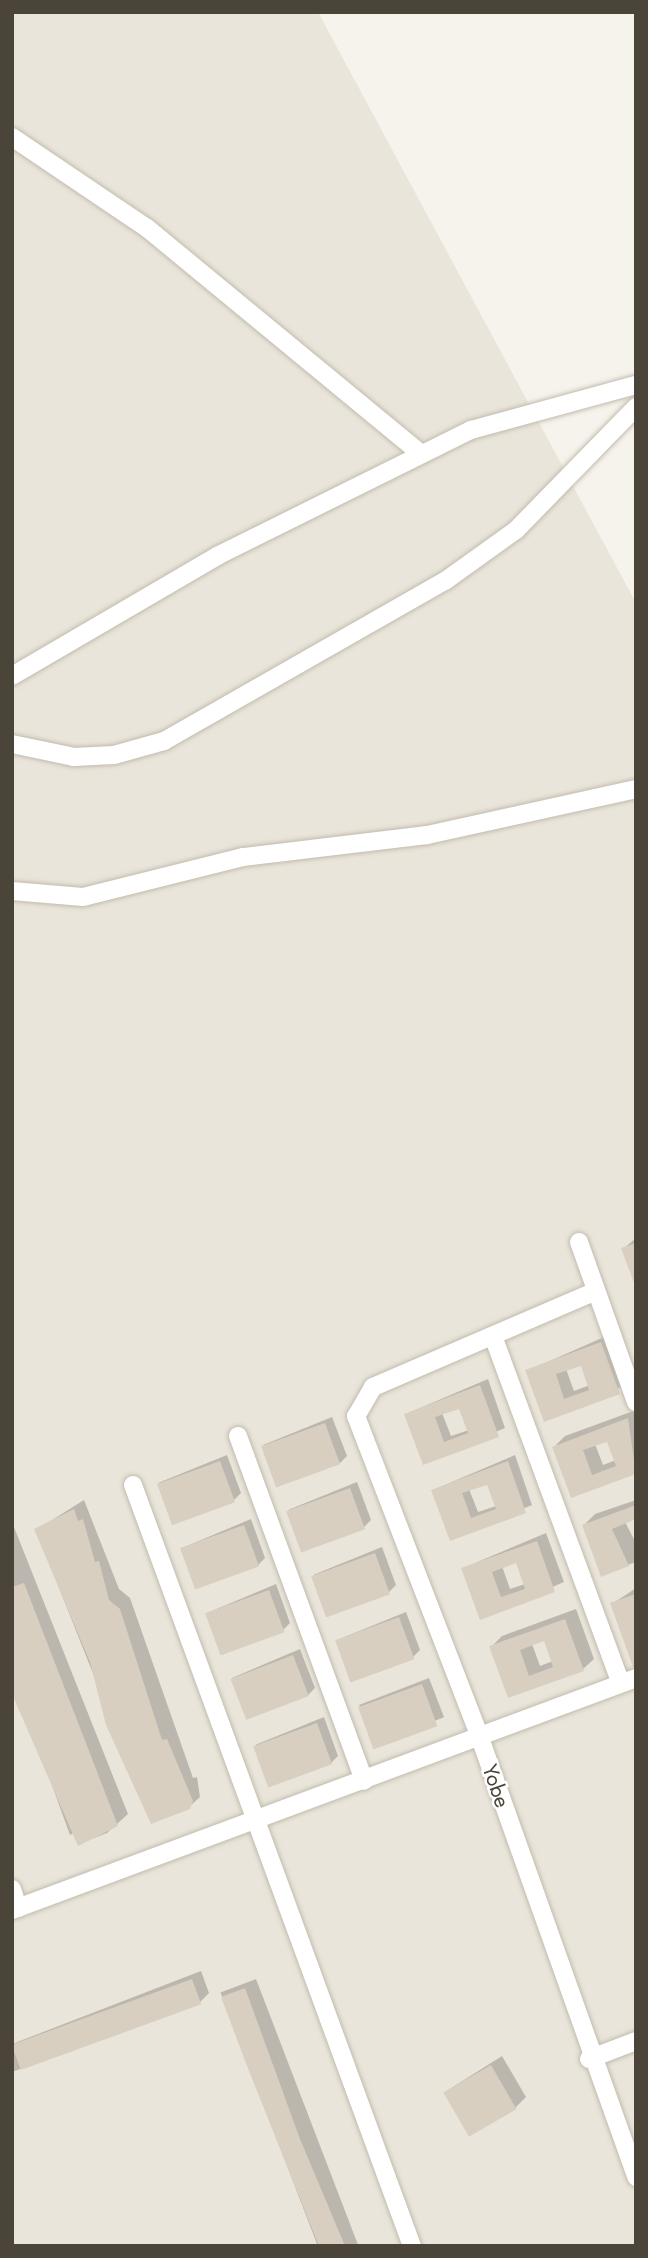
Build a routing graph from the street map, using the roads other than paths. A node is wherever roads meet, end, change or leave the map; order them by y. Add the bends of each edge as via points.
1 (12, 137) edge
2 (636, 385) edge
3 (636, 407) edge
4 (421, 454) junction
5 (12, 676) edge
6 (12, 744) edge
7 (636, 789) edge
8 (12, 891) edge
9 (579, 1242) dead end
10 (596, 1291) junction
11 (493, 1336) junction
12 (636, 1402) edge
13 (238, 1436) dead end
14 (133, 1485) dead end
15 (628, 1681) edge
16 (480, 1738) junction
17 (365, 1781) junction
18 (257, 1818) junction
19 (12, 1889) edge
20 (15, 1909) edge
21 (636, 2041) edge
22 (589, 2059) junction
23 (636, 2177) edge
24 (412, 2246) edge

1 - 4 street via 147,228
2 - 4 street via 471,430
3 - 6 street via 516,530 445,581 164,741 74,757
4 - 5 street via 217,556
7 - 8 street via 427,835 243,857 83,897
9 - 10 street
10 - 11 street
10 - 12 street
11 - 15 street
11 - 16 street, Yobe via 373,1387 361,1398 356,1416
13 - 17 street
14 - 18 street
15 - 16 street
16 - 17 street
16 - 22 street, Yobe
17 - 18 street
18 - 20 street
18 - 24 street
19 - 20 street
21 - 22 street
22 - 23 street, Yobe

